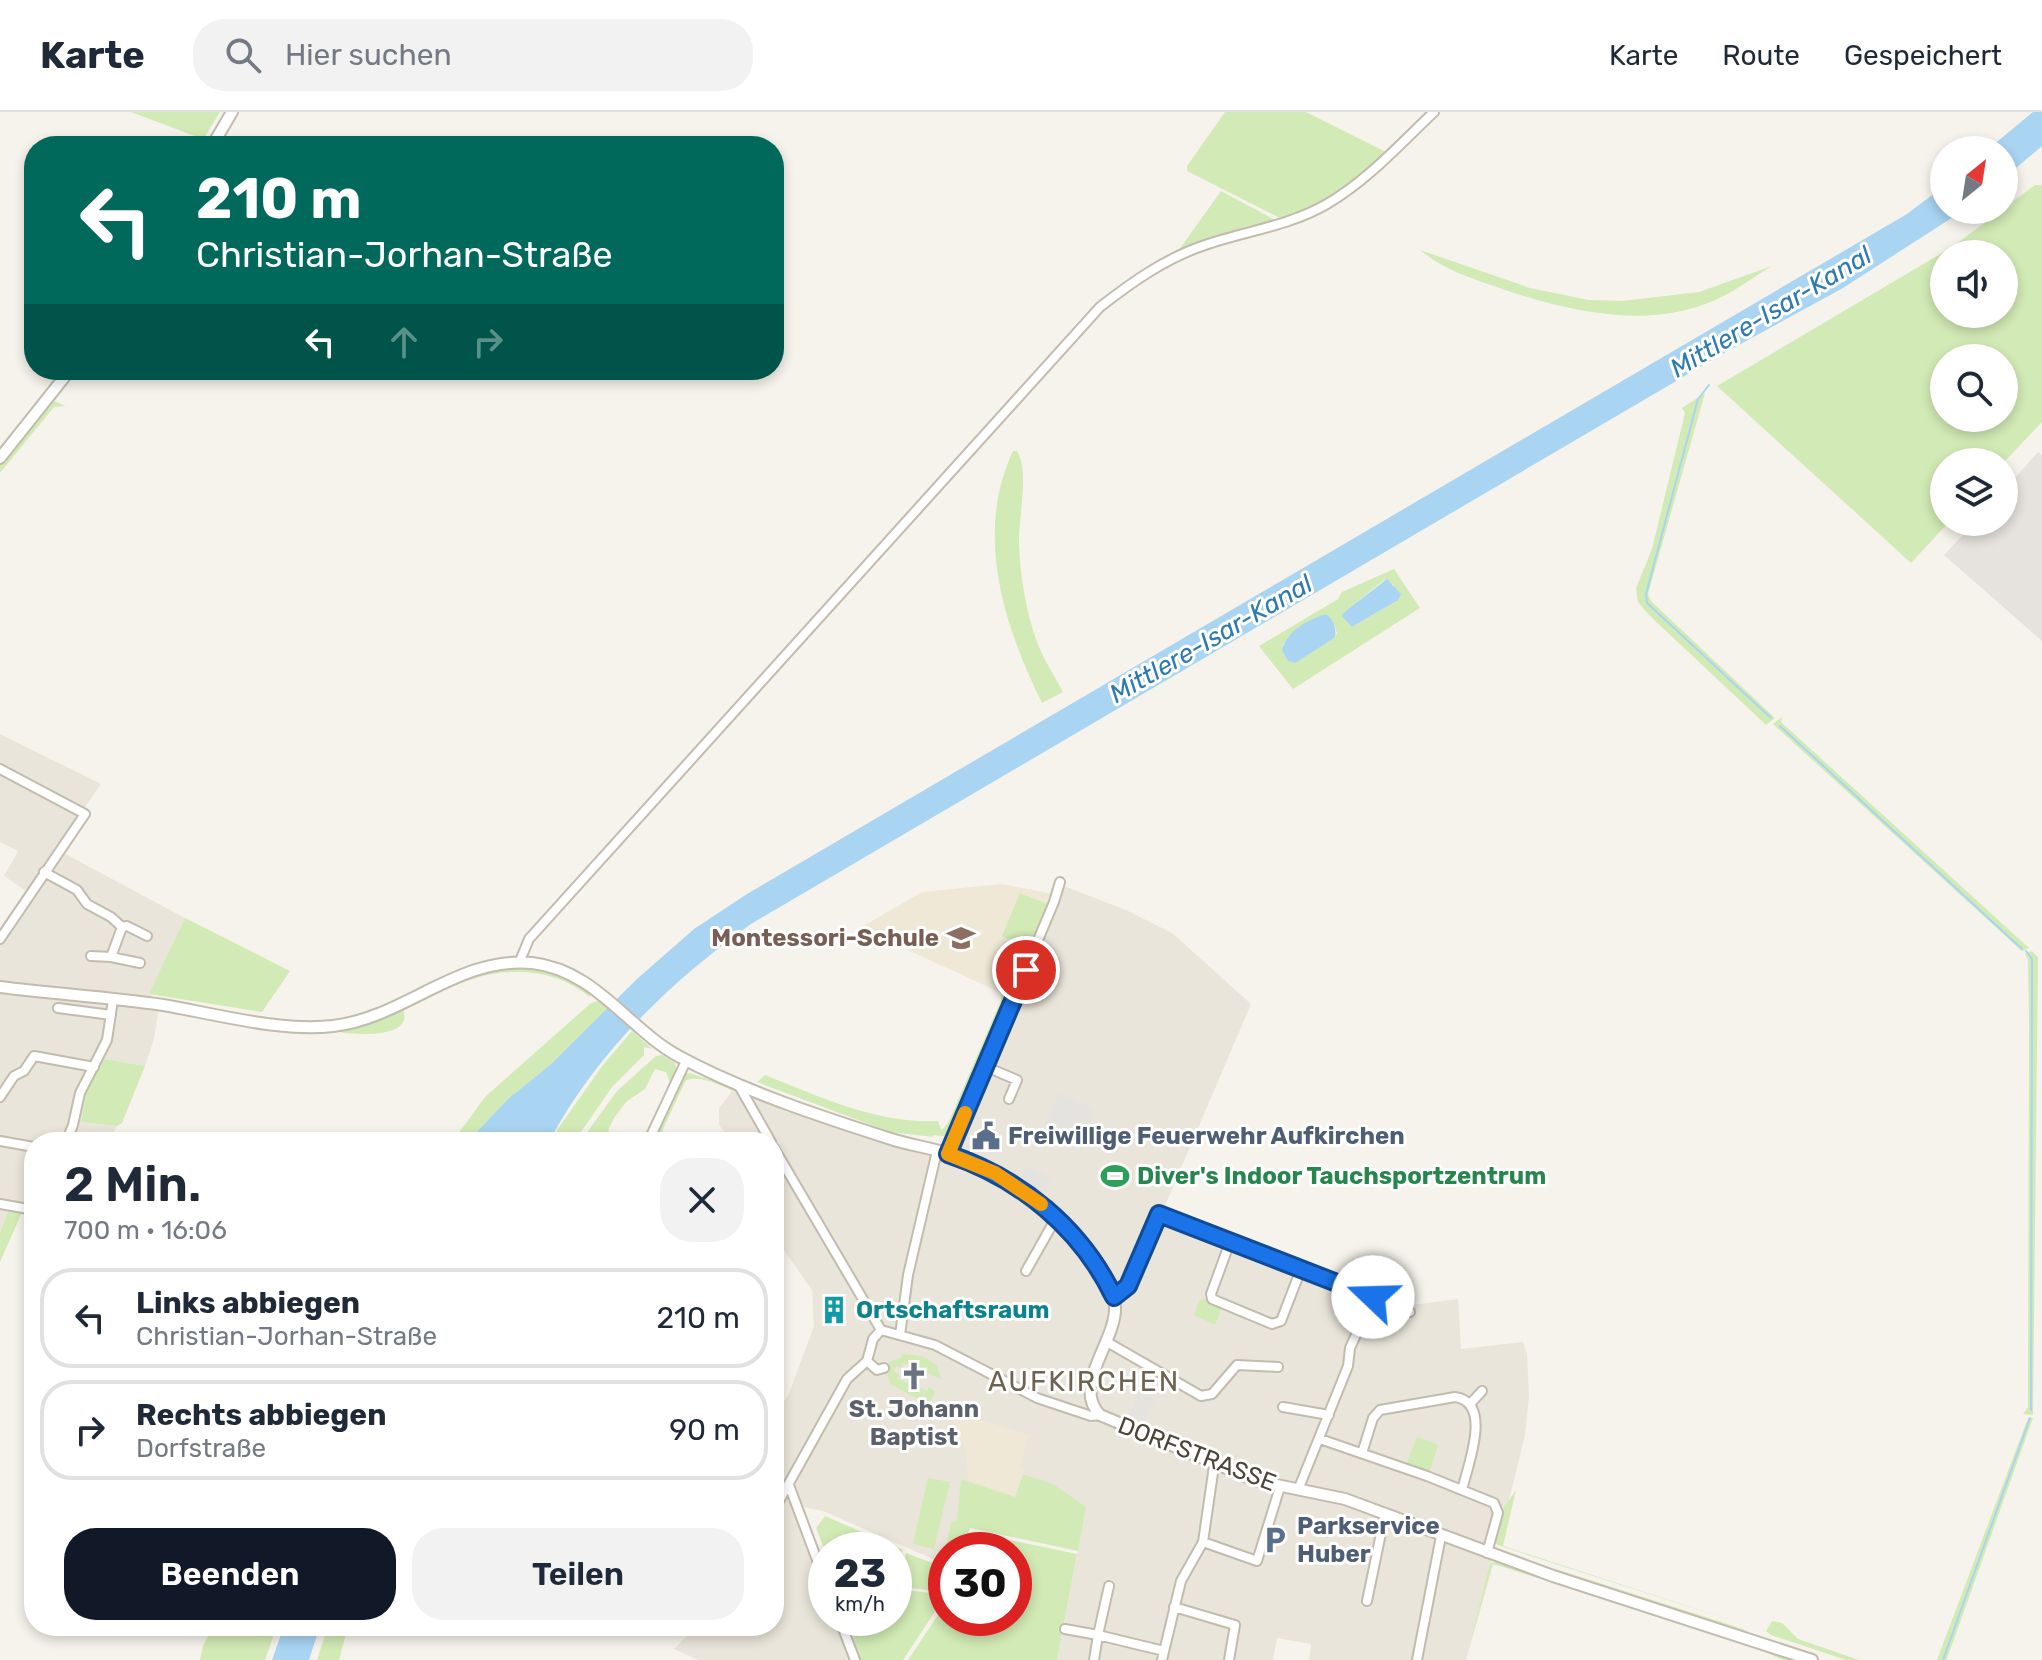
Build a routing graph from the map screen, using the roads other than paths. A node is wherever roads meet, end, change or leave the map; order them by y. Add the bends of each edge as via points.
1 (232, 112) edge
2 (1434, 112) edge
3 (218, 136) edge
4 (62, 380) edge
5 (0, 458) edge
6 (0, 769) edge
7 (44, 872) junction
8 (1060, 882) dead end
9 (122, 927) junction
10 (147, 936) dead end
11 (0, 939) edge
12 (91, 956) dead end
13 (111, 957) junction
14 (140, 963) dead end
15 (519, 963) junction
16 (0, 987) edge
17 (76, 994) junction
18 (113, 1000) junction
19 (136, 1002) junction
20 (58, 1008) dead end
21 (111, 1015) junction
22 (686, 1061) junction
23 (984, 1066) junction
24 (94, 1067) junction
25 (738, 1083) junction
26 (0, 1097) edge
27 (1009, 1099) dead end
28 (70, 1132) edge
29 (653, 1132) edge
30 (765, 1132) edge
31 (0, 1141) edge
32 (24, 1145) edge
33 (943, 1152) junction
34 (784, 1165) edge
35 (0, 1204) edge
36 (24, 1208) edge
37 (1056, 1218) junction
38 (1230, 1242) junction
39 (1301, 1269) junction
40 (1026, 1271) dead end
41 (1114, 1297) junction
42 (1410, 1312) dead end
43 (1364, 1318) junction
44 (881, 1330) junction
45 (900, 1335) junction
46 (1107, 1342) junction
47 (867, 1361) junction
48 (1278, 1367) dead end
49 (884, 1368) dead end
50 (1482, 1391) dead end
51 (1471, 1403) junction
52 (1092, 1406) junction
53 (1283, 1407) dead end
54 (1076, 1411) junction
55 (1100, 1415) junction
56 (1329, 1415) junction
57 (1320, 1439) junction
58 (1362, 1453) junction
59 (1214, 1466) junction
60 (789, 1485) junction
61 (1280, 1487) junction
62 (1298, 1490) junction
63 (1462, 1490) junction
64 (784, 1493) edge
65 (1385, 1514) junction
66 (808, 1536) edge
67 (1441, 1536) junction
68 (1203, 1542) junction
69 (1487, 1553) junction
70 (1109, 1586) dead end
71 (1367, 1601) dead end
72 (1174, 1607) junction
73 (1065, 1629) dead end
74 (1098, 1635) junction
75 (846, 1636) edge
76 (1163, 1656) edge
77 (855, 1660) edge
78 (1094, 1660) edge
79 (1229, 1660) edge
80 (1417, 1660) edge
81 (1812, 1660) edge

1 - 3 street
2 - 15 street via 1326,205 1186,252 1100,307 529,939
4 - 5 street
6 - 7 street via 85,814
7 - 9 street via 77,890 87,904
7 - 11 street
8 - 23 street
9 - 10 street
9 - 13 street
12 - 13 street
13 - 14 street
15 - 19 street via 469,972 377,1016 339,1026 276,1024
15 - 22 street via 585,982
16 - 17 street
17 - 18 street
17 - 19 street
18 - 19 street
18 - 21 street
20 - 21 street
21 - 24 street
22 - 25 street
22 - 29 street
23 - 27 street via 1017,1080
23 - 33 street
24 - 26 street via 34,1056
24 - 28 street via 80,1093
25 - 30 street
25 - 33 street via 840,1122
31 - 32 street
33 - 37 street via 1013,1183
33 - 45 street via 908,1275
34 - 44 street
35 - 36 street
37 - 40 street
37 - 41 street via 1097,1264
38 - 39 street
38 - 39 street via 1211,1298 1258,1319 1280,1322
38 - 41 street via 1159,1214 1128,1286
39 - 43 street via 1373,1297
41 - 46 street, DORFSTRASSE
42 - 43 street
43 - 56 street
44 - 45 street
44 - 47 street
45 - 54 street via 935,1345 1037,1398
46 - 48 street via 1201,1396 1212,1394 1237,1365
46 - 52 street, DORFSTRASSE via 1091,1386
47 - 49 street via 877,1370
47 - 60 street via 847,1379
50 - 51 street
51 - 58 street via 1455,1397 1380,1410
51 - 63 street via 1475,1436
52 - 54 street
52 - 55 street, DORFSTRASSE
53 - 56 street
54 - 55 street
55 - 59 street, DORFSTRASSE
56 - 57 street
57 - 58 street
57 - 62 street
58 - 63 street
59 - 61 street, DORFSTRASSE
59 - 68 street
60 - 64 street
60 - 66 street
61 - 62 street, DORFSTRASSE
61 - 68 street via 1257,1561
62 - 65 street, DORFSTRASSE
63 - 69 street via 1497,1506
65 - 67 street, DORFSTRASSE
65 - 71 street
67 - 69 street, DORFSTRASSE
67 - 80 street
68 - 72 street via 1181,1581
69 - 81 street, DORFSTRASSE
70 - 74 street
72 - 76 street
72 - 79 street via 1235,1625
73 - 74 street
74 - 76 street
74 - 78 street
75 - 77 street

